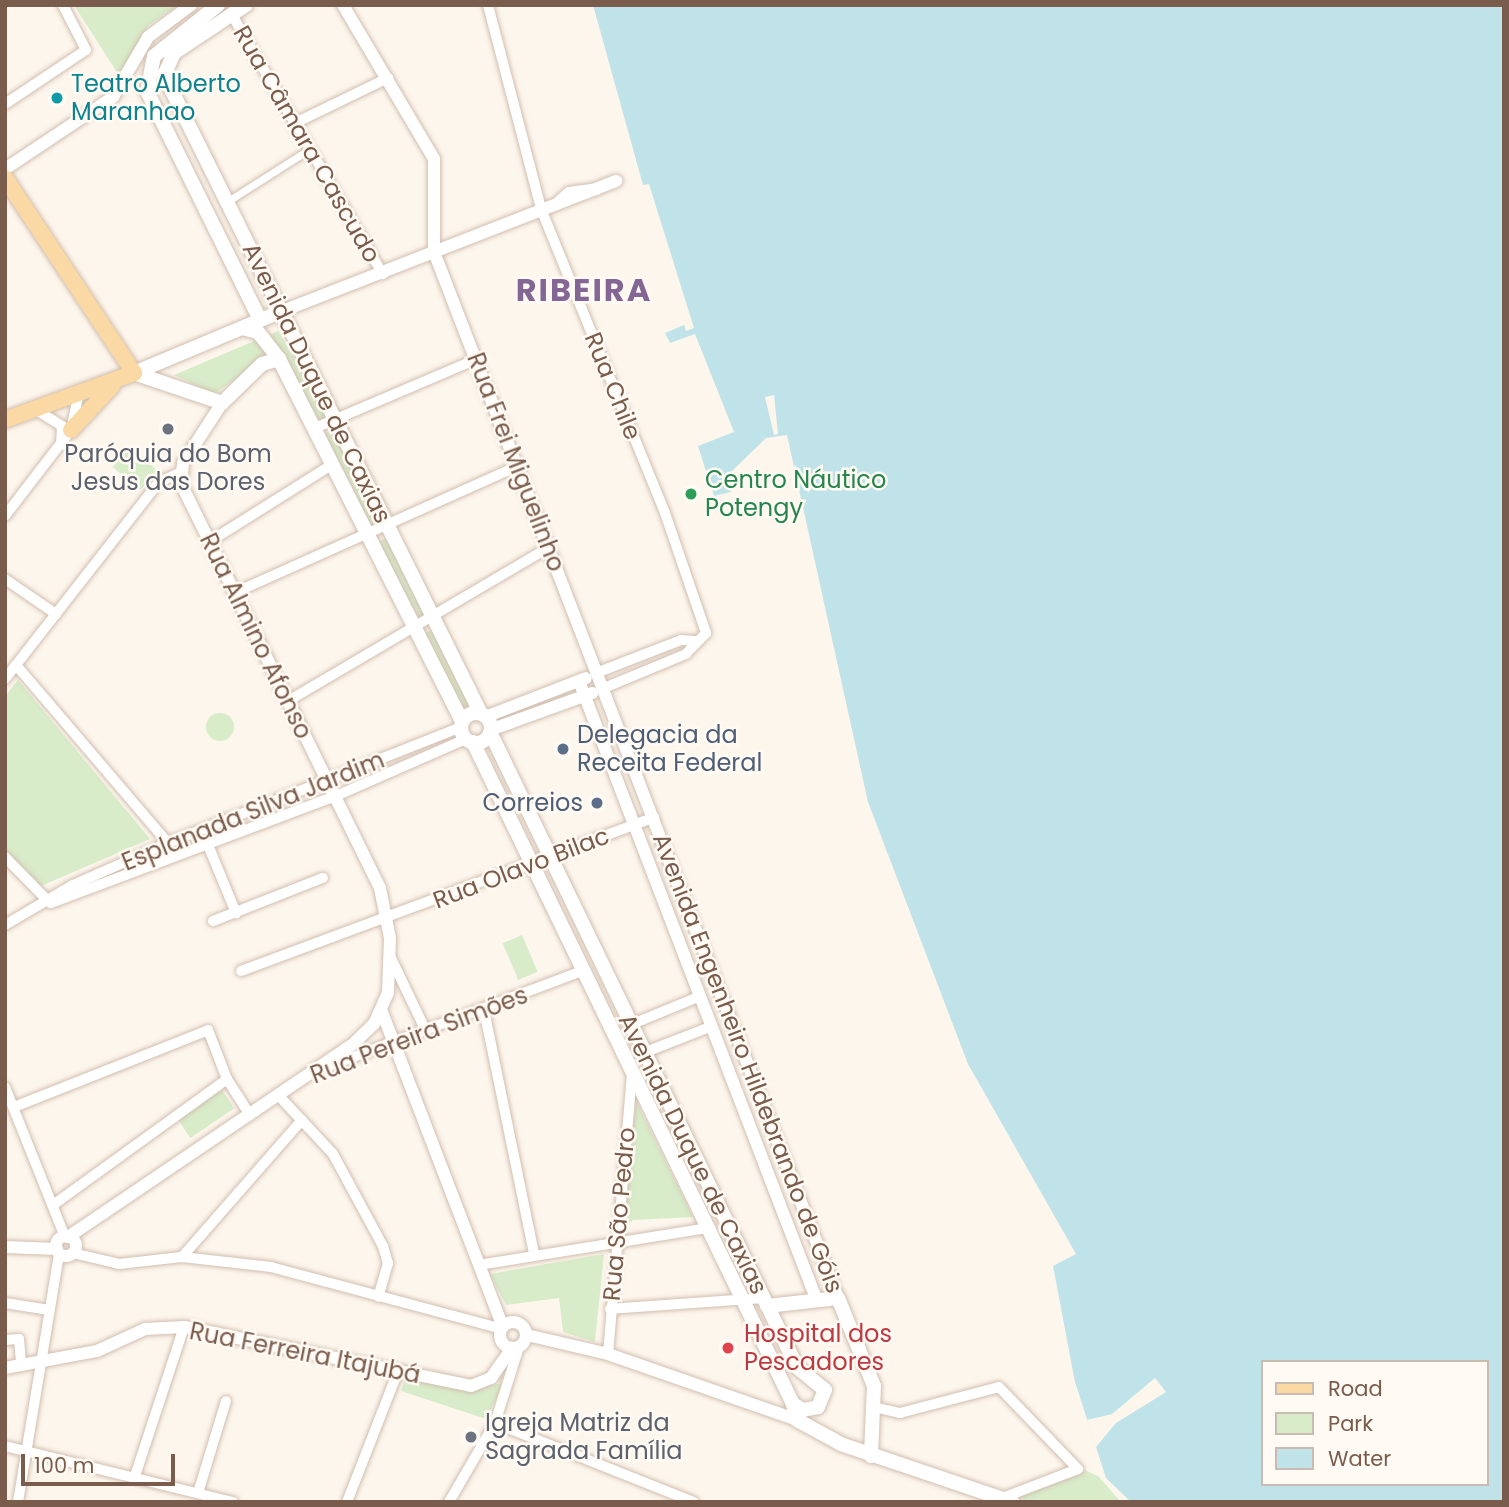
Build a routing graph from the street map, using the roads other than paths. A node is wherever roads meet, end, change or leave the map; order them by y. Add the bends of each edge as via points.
1 (63, 5) edge
2 (191, 5) edge
3 (218, 5) edge
4 (247, 5) edge
5 (343, 5) edge
6 (488, 5) edge
7 (232, 15) junction
8 (388, 78) junction
9 (5, 104) edge
10 (293, 124) junction
11 (308, 150) junction
12 (5, 169) edge
13 (5, 178) edge
14 (616, 181) dead end
15 (228, 201) junction
16 (541, 209) junction
17 (434, 252) junction
18 (383, 274) junction
19 (283, 319) junction
20 (260, 320) junction
21 (242, 328) junction
22 (262, 336) junction
23 (275, 359) junction
24 (477, 359) junction
25 (134, 373) junction
26 (118, 380) junction
27 (78, 397) junction
28 (222, 403) junction
29 (38, 411) junction
30 (332, 419) junction
31 (5, 420) edge
32 (315, 428) junction
33 (71, 430) junction
34 (61, 445) junction
35 (333, 464) junction
36 (518, 466) junction
37 (179, 474) junction
38 (5, 516) edge
39 (387, 527) junction
40 (368, 536) junction
41 (209, 542) junction
42 (549, 547) junction
43 (5, 579) edge
44 (234, 593) junction
45 (56, 614) junction
46 (433, 619) junction
47 (413, 629) junction
48 (697, 641) junction
49 (16, 665) junction
50 (596, 673) junction
51 (5, 679) edge
52 (579, 681) junction
53 (602, 689) junction
54 (584, 696) junction
55 (288, 701) junction
56 (487, 723) junction
57 (466, 732) junction
58 (328, 780) junction
59 (336, 796) junction
60 (522, 800) junction
61 (504, 809) junction
62 (654, 817) junction
63 (229, 818) junction
64 (631, 825) junction
65 (234, 835) junction
66 (662, 839) junction
67 (168, 843) junction
68 (208, 845) junction
69 (639, 845) junction
70 (5, 857) edge
71 (550, 858) junction
72 (531, 865) junction
73 (323, 878) dead end
74 (50, 904) junction
75 (236, 913) junction
76 (388, 920) junction
77 (213, 921) dead end
78 (5, 925) edge
79 (704, 951) junction
80 (391, 958) junction
81 (682, 958) junction
82 (241, 971) dead end
83 (582, 971) junction
84 (698, 997) junction
85 (484, 1010) junction
86 (728, 1010) junction
87 (382, 1012) junction
88 (708, 1023) junction
89 (630, 1025) junction
90 (426, 1031) junction
91 (392, 1042) junction
92 (643, 1053) junction
93 (317, 1071) junction
94 (632, 1074) junction
95 (227, 1079) junction
96 (5, 1087) edge
97 (279, 1096) junction
98 (14, 1107) junction
99 (250, 1115) junction
100 (302, 1120) junction
101 (777, 1139) junction
102 (757, 1147) junction
103 (54, 1209) junction
104 (708, 1228) junction
105 (616, 1243) junction
106 (65, 1245) junction
107 (5, 1247) edge
108 (534, 1253) junction
109 (182, 1257) junction
110 (479, 1265) junction
111 (378, 1297) junction
112 (838, 1298) junction
113 (817, 1301) junction
114 (744, 1302) junction
115 (765, 1302) junction
116 (5, 1303) edge
117 (610, 1309) junction
118 (50, 1310) junction
119 (184, 1327) junction
120 (502, 1328) junction
121 (527, 1335) junction
122 (5, 1340) edge
123 (515, 1347) junction
124 (608, 1354) junction
125 (44, 1359) junction
126 (21, 1364) junction
127 (5, 1368) edge
128 (398, 1371) junction
129 (226, 1401) dead end
130 (793, 1404) junction
131 (878, 1408) junction
132 (797, 1420) junction
133 (495, 1423) junction
134 (5, 1446) edge
135 (29, 1451) junction
136 (871, 1456) junction
137 (135, 1476) junction
138 (194, 1492) junction
139 (1007, 1500) edge
140 (18, 1502) edge
141 (184, 1502) edge
142 (233, 1502) edge
143 (347, 1502) edge
144 (449, 1502) edge
145 (694, 1502) edge

1 - 9 street via 87,42 83,54
2 - 12 street via 148,37 123,88
3 - 20 main road, Avenida Duque de Caxias via 154,57 147,82 150,99
4 - 7 main road
5 - 8 street
6 - 16 street, Rua Chile
7 - 10 street, Rua Câmara Cascudo
7 - 15 main road, Avenida Duque de Caxias via 174,53 163,75
8 - 10 street
8 - 17 street via 436,168
10 - 11 street, Rua Câmara Cascudo
11 - 15 street
11 - 18 street, Rua Câmara Cascudo
13 - 25 main road
14 - 16 street via 569,192 558,203
15 - 19 main road, Avenida Duque de Caxias
16 - 17 street
16 - 48 street, Rua Chile via 665,513 706,633
17 - 18 street
17 - 24 street, Rua Frei Miguelinho
18 - 19 street
19 - 20 main road
19 - 22 main road
19 - 30 main road, Avenida Duque de Caxias
20 - 21 main road
21 - 22 main road, Avenida Duque de Caxias
21 - 25 main road
22 - 23 main road, Avenida Duque de Caxias
23 - 28 main road
23 - 32 main road, Avenida Duque de Caxias
24 - 30 street
24 - 36 street, Rua Frei Miguelinho
25 - 26 main road
25 - 28 main road
26 - 27 main road
26 - 33 main road
27 - 29 main road
27 - 33 street
28 - 37 street
29 - 31 main road
29 - 34 street via 62,426
30 - 32 street
30 - 39 main road, Avenida Duque de Caxias
32 - 35 main road, Avenida Duque de Caxias
33 - 34 street
34 - 38 street
35 - 40 main road, Avenida Duque de Caxias
35 - 41 street
36 - 39 street
36 - 42 street, Rua Frei Miguelinho
37 - 41 street, Rua Almino Afonso
37 - 45 street via 159,482
39 - 40 street
39 - 46 main road, Avenida Duque de Caxias
40 - 44 street
40 - 47 main road, Avenida Duque de Caxias
41 - 44 street, Rua Almino Afonso
42 - 46 street
42 - 50 street, Rua Frei Miguelinho
43 - 45 street
44 - 55 street, Rua Almino Afonso
45 - 49 street
46 - 47 street
46 - 56 main road, Avenida Duque de Caxias
47 - 55 street
47 - 57 main road, Avenida Duque de Caxias
48 - 50 street via 681,640
48 - 53 street via 686,654
49 - 51 street
49 - 67 street
50 - 52 street
50 - 53 street, Avenida Engenheiro Hildebrando de Góis
52 - 54 street, Avenida Engenheiro Hildebrando de Góis
52 - 56 street
53 - 54 street
53 - 62 street, Avenida Engenheiro Hildebrando de Góis
54 - 56 street
54 - 64 street, Avenida Engenheiro Hildebrando de Góis
55 - 58 street, Rua Almino Afonso
56 - 57 main road
56 - 57 main road
56 - 60 main road, Avenida Duque de Caxias
57 - 58 street, Esplanada Silva Jardim
57 - 59 street, Esplanada Silva Jardim
57 - 61 main road, Avenida Duque de Caxias
58 - 59 street, Rua Almino Afonso
58 - 63 street, Esplanada Silva Jardim
59 - 65 street, Esplanada Silva Jardim
59 - 76 street, Rua Almino Afonso via 380,888
60 - 61 main road
60 - 71 main road, Avenida Duque de Caxias
61 - 72 main road, Avenida Duque de Caxias
62 - 64 street, Rua Olavo Bilac
62 - 66 street, Avenida Engenheiro Hildebrando de Góis
63 - 65 street
63 - 67 street, Esplanada Silva Jardim
64 - 69 street, Avenida Engenheiro Hildebrando de Góis
64 - 71 street, Rua Olavo Bilac
65 - 68 street, Esplanada Silva Jardim
66 - 69 street
66 - 79 street, Avenida Engenheiro Hildebrando de Góis
67 - 74 street, Esplanada Silva Jardim via 73,885
68 - 74 street, Esplanada Silva Jardim
68 - 75 street
69 - 81 street, Avenida Engenheiro Hildebrando de Góis
70 - 74 street
71 - 72 street, Rua Olavo Bilac
71 - 89 main road, Avenida Duque de Caxias
72 - 76 street, Rua Olavo Bilac
72 - 83 main road, Avenida Duque de Caxias
73 - 75 street
74 - 78 street, Esplanada Silva Jardim
75 - 77 street
76 - 80 street, Rua Almino Afonso
76 - 82 street, Rua Olavo Bilac
79 - 81 street
79 - 86 street, Avenida Engenheiro Hildebrando de Góis
80 - 87 street, Rua Almino Afonso
80 - 90 street
81 - 84 street, Avenida Engenheiro Hildebrando de Góis
83 - 85 street, Rua Pereira Simões
83 - 94 main road, Avenida Duque de Caxias
84 - 88 street, Avenida Engenheiro Hildebrando de Góis
84 - 89 street
85 - 90 street, Rua Pereira Simões
85 - 108 street
86 - 88 street
86 - 101 street, Avenida Engenheiro Hildebrando de Góis
87 - 91 street
87 - 93 street
88 - 92 street
88 - 102 street, Avenida Engenheiro Hildebrando de Góis
89 - 92 main road, Avenida Duque de Caxias
90 - 91 street, Rua Pereira Simões
91 - 93 street, Rua Pereira Simões
91 - 110 street
92 - 115 main road, Avenida Duque de Caxias
93 - 97 street, Rua Pereira Simões
94 - 104 main road, Avenida Duque de Caxias
94 - 105 street, Rua São Pedro
95 - 98 street via 208,1030
95 - 99 street
95 - 103 street
96 - 98 street
97 - 99 street, Rua Pereira Simões
97 - 100 street
98 - 103 street
99 - 106 street, Rua Pereira Simões
100 - 109 street
100 - 111 street via 333,1154 383,1246 388,1263
101 - 102 street
101 - 112 street, Avenida Engenheiro Hildebrando de Góis
102 - 113 street, Avenida Engenheiro Hildebrando de Góis
103 - 106 street
104 - 105 street
104 - 114 main road, Avenida Duque de Caxias
105 - 108 street
105 - 117 street, Rua São Pedro
106 - 107 street
106 - 109 street via 139,1265
106 - 118 street
108 - 110 street
109 - 111 street via 271,1267
110 - 120 street
111 - 120 street
112 - 113 main road
112 - 131 main road, Avenida Engenheiro Hildebrando de Góis
113 - 115 main road
114 - 115 street
114 - 117 street
114 - 130 main road, Avenida Duque de Caxias
115 - 130 main road, Avenida Duque de Caxias via 797,1367 825,1390 818,1407
116 - 118 street
117 - 124 street, Rua São Pedro
118 - 125 street
119 - 125 street, Rua Ferreira Itajubá via 145,1329 97,1351
119 - 128 street, Rua Ferreira Itajubá
119 - 137 street
120 - 121 street via 514,1321
120 - 123 street via 501,1340
121 - 123 street
121 - 124 street
122 - 126 street via 19,1339
123 - 128 street, Rua Ferreira Itajubá via 478,1385
123 - 133 street
124 - 132 street
125 - 126 street, Rua Ferreira Itajubá
125 - 135 street
126 - 127 street, Rua Ferreira Itajubá
128 - 143 street
129 - 138 street
130 - 132 main road
131 - 136 main road, Avenida Engenheiro Hildebrando de Góis
131 - 139 street via 901,1413 999,1387 1078,1469
132 - 136 main road
133 - 144 street
133 - 145 street
134 - 135 street
135 - 137 street
135 - 140 street
136 - 139 main road
137 - 138 street
138 - 141 street
138 - 142 street

